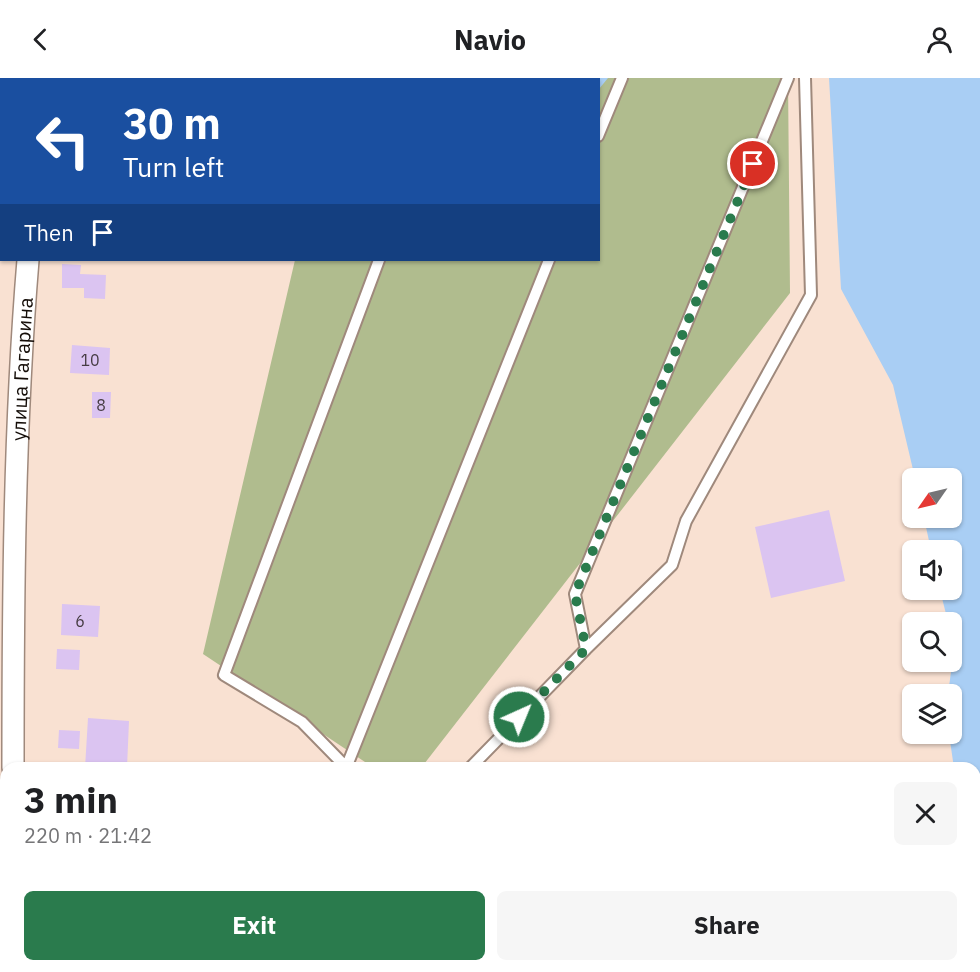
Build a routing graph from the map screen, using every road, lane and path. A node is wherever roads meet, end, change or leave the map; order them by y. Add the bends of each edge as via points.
1 (622, 78) edge
2 (788, 78) edge
3 (805, 78) edge
4 (600, 131) edge
5 (28, 261) edge
6 (379, 261) edge
7 (549, 261) edge
8 (586, 649) junction
9 (13, 762) edge
10 (341, 762) edge
11 (348, 762) edge
12 (476, 762) edge

1 - 4 lane
2 - 8 lane via 575,594
3 - 8 lane via 811,295 686,521 672,565
5 - 9 street, улица Гагарина via 21,342 14,558
6 - 10 lane via 224,675 302,722
7 - 11 lane
8 - 12 lane

